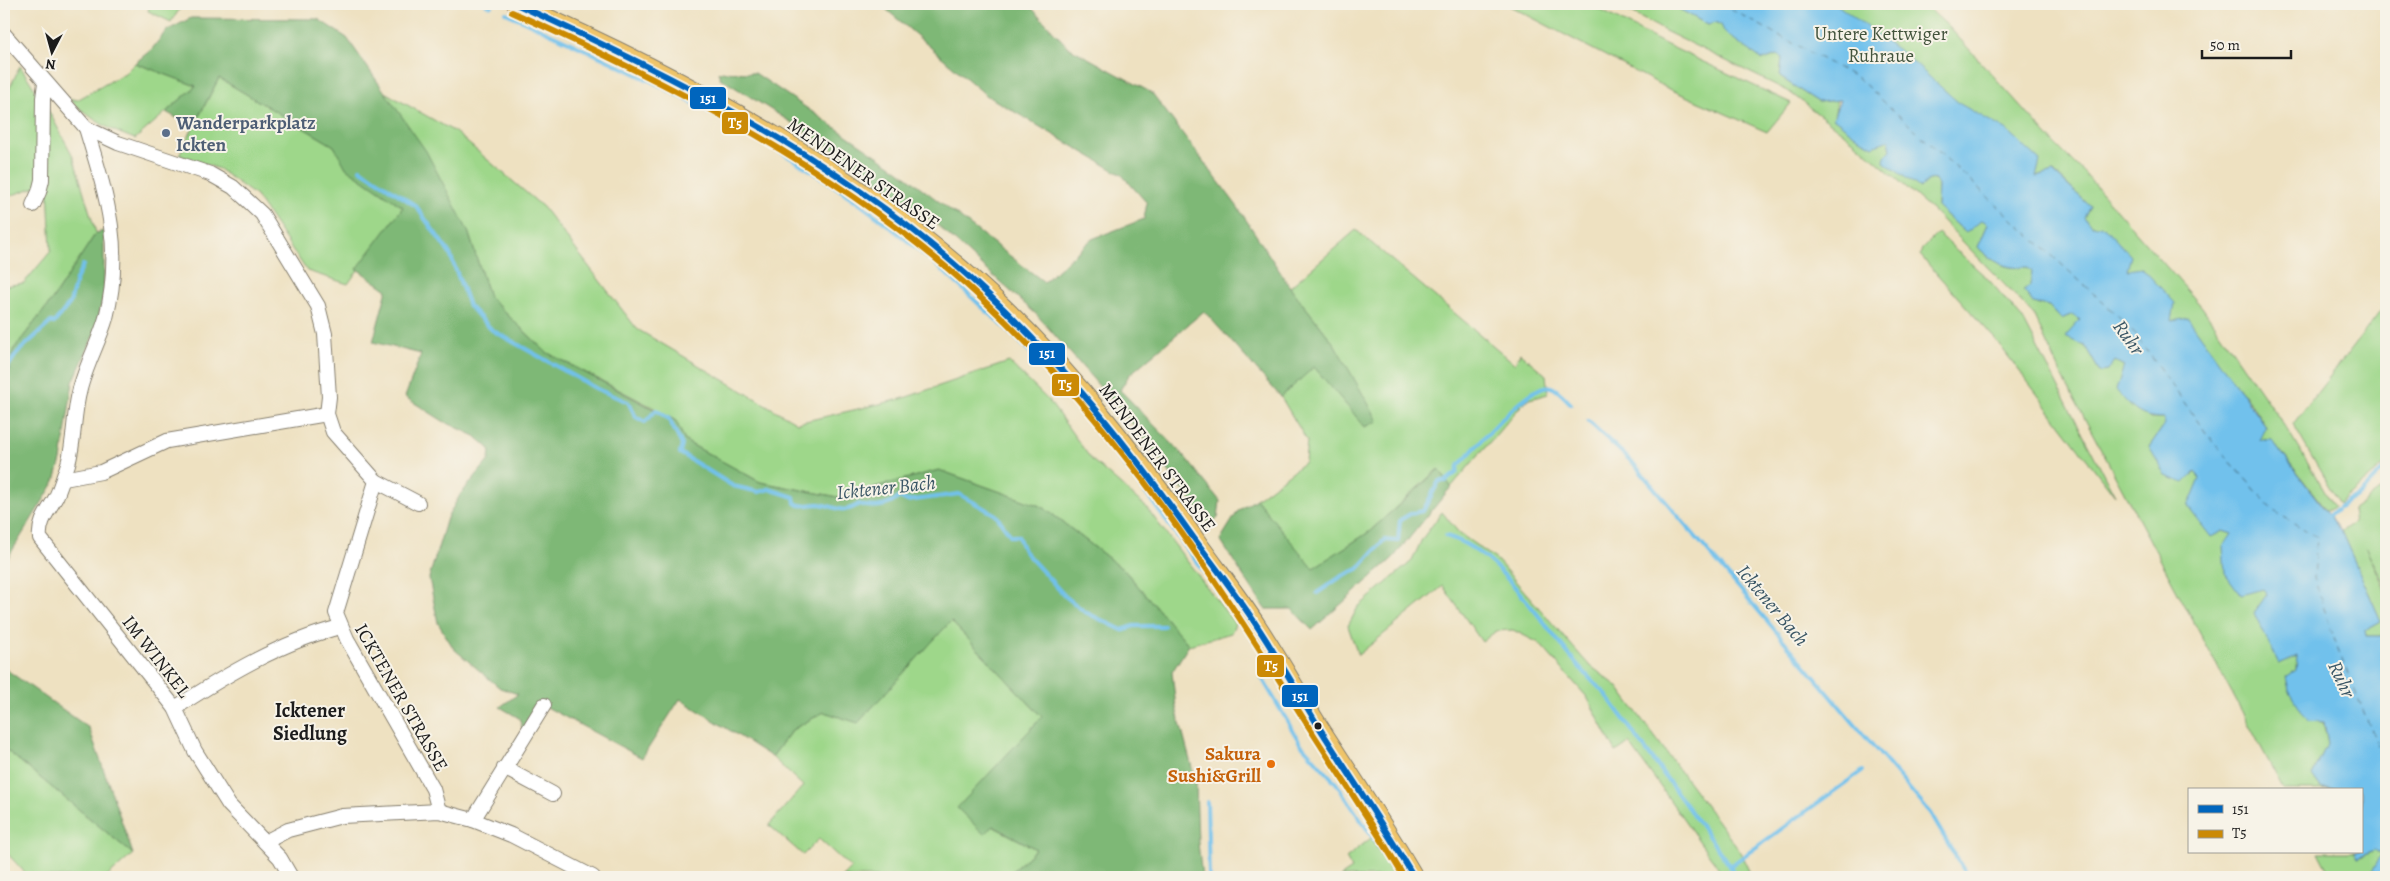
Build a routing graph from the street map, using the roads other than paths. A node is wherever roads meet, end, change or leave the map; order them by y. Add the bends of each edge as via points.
1 (516, 4) edge
2 (4, 34) edge
3 (46, 83) junction
4 (86, 128) junction
5 (33, 205) dead end
6 (327, 414) junction
7 (64, 479) junction
8 (376, 481) junction
9 (418, 503) dead end
10 (340, 627) junction
11 (544, 705) dead end
12 (175, 708) junction
13 (504, 768) junction
14 (553, 794) dead end
15 (439, 811) junction
16 (473, 820) junction
17 (265, 842) junction
18 (291, 877) edge
19 (593, 877) edge
20 (1414, 877) edge

1 - 20 main road, MENDENER STRASSE via 576,30 684,85 844,180 931,245 1005,309 1090,400 1150,475 1256,625
2 - 3 street
3 - 4 street
3 - 5 street via 42,180
4 - 6 street via 118,143 210,174 233,187 262,214 318,306 325,334
4 - 7 street, IM WINKEL via 111,216 113,262 110,298 80,389
6 - 7 street via 167,441 101,472
6 - 8 street via 333,432
7 - 12 street, IM WINKEL via 42,520 40,538
8 - 9 street
8 - 10 street, ICKTENER STRASSE via 336,614
10 - 12 street via 301,638
10 - 15 street, ICKTENER STRASSE via 433,789
11 - 13 street
12 - 17 street, IM WINKEL via 206,772 243,822
13 - 14 street
13 - 16 street
15 - 16 street
15 - 17 street via 342,816 288,830
16 - 19 street via 511,835
17 - 18 street, IM WINKEL

